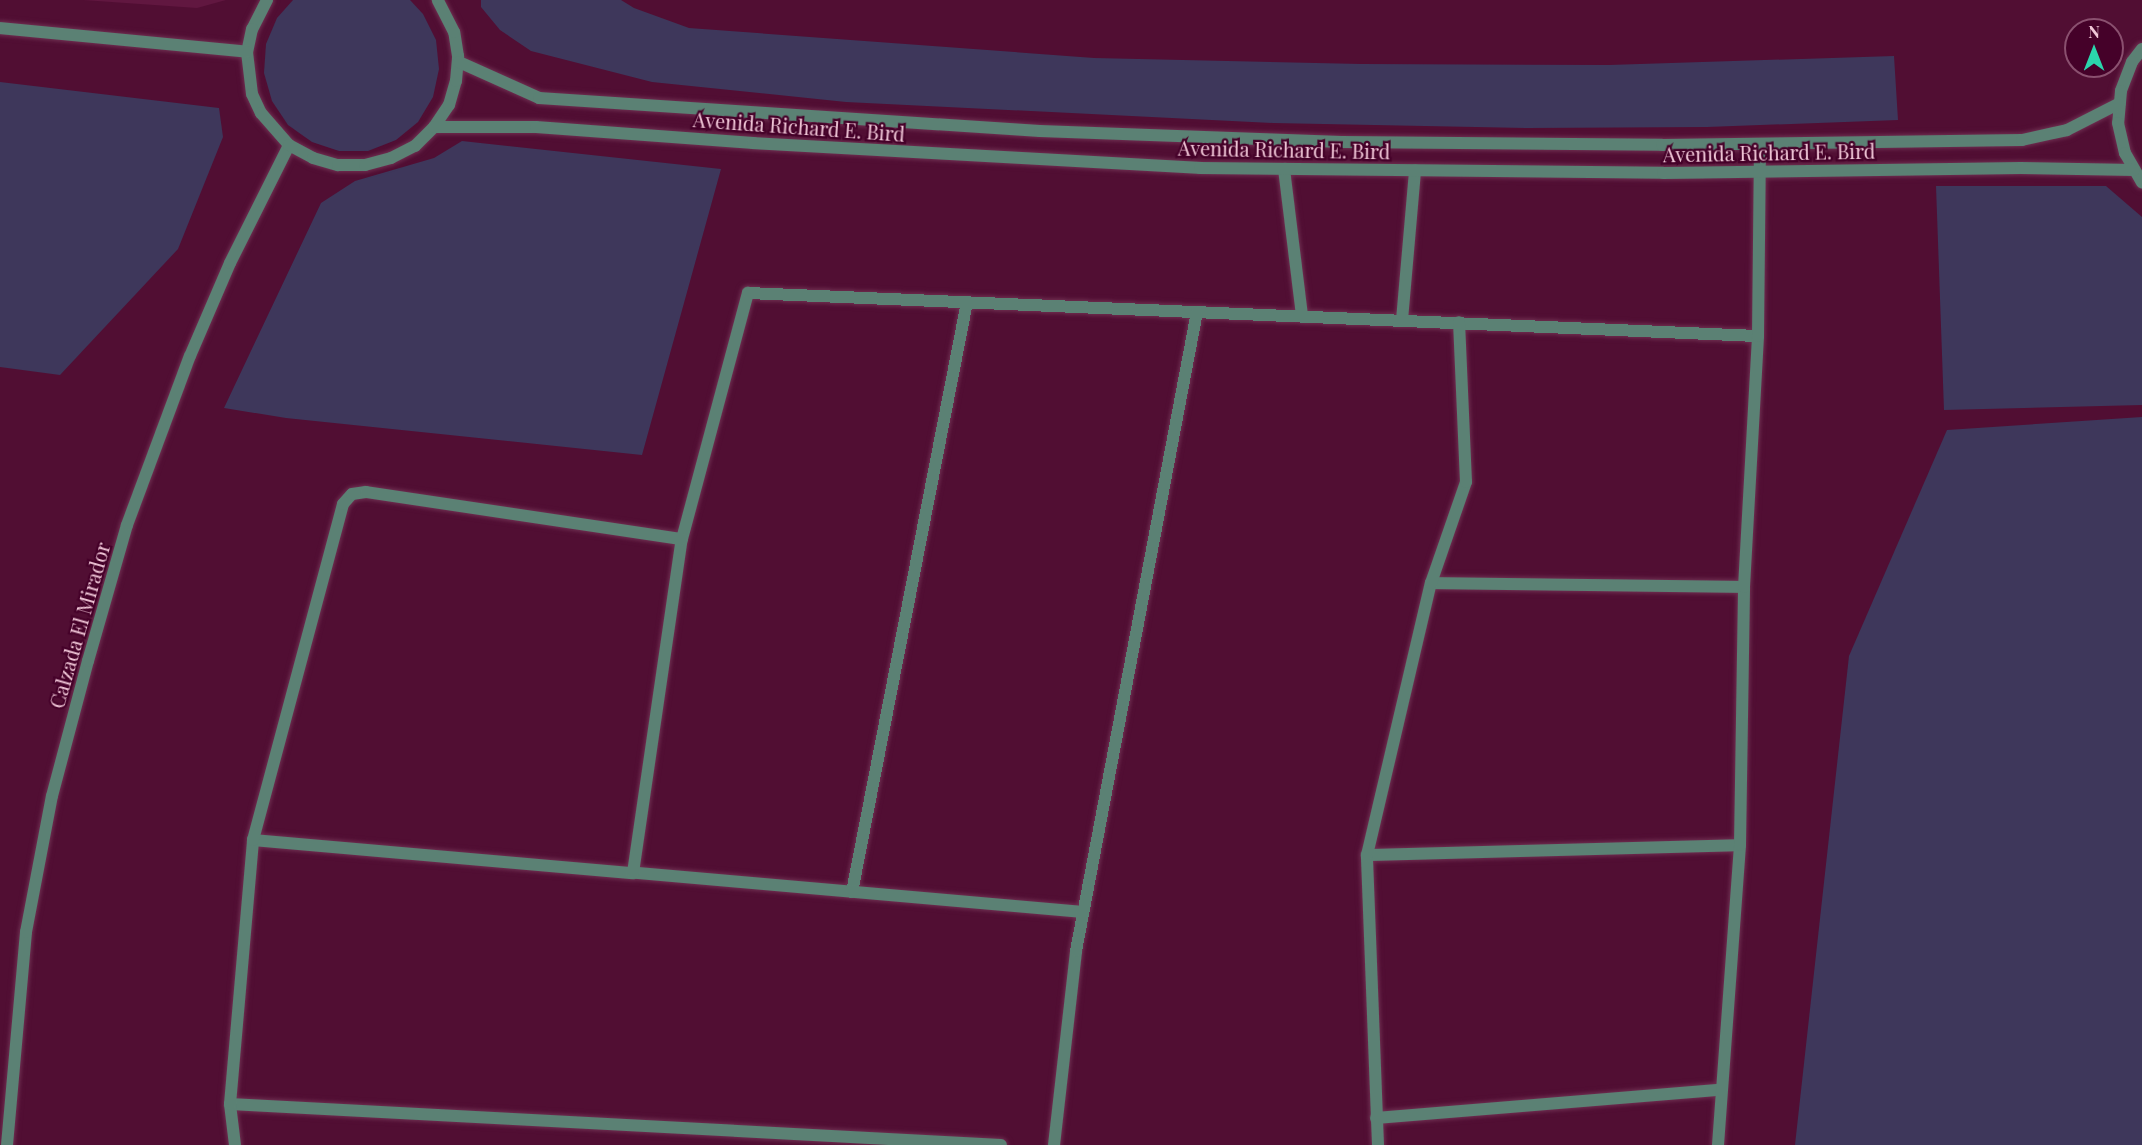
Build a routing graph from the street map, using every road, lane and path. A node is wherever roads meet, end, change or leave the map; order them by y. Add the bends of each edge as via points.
1 (267, 0) edge
2 (438, 0) edge
3 (0, 28) edge
4 (2142, 49) edge
5 (247, 52) junction
6 (459, 62) junction
7 (2120, 103) junction
8 (434, 128) junction
9 (289, 144) junction
10 (1760, 144) junction
11 (1284, 169) junction
12 (2134, 170) junction
13 (1414, 171) junction
14 (1759, 172) junction
15 (2142, 183) edge
16 (967, 302) junction
17 (1197, 312) junction
18 (1302, 316) junction
19 (1402, 320) junction
20 (1459, 322) junction
21 (1758, 336) junction
22 (682, 539) junction
23 (1431, 583) junction
24 (1744, 587) junction
25 (253, 840) junction
26 (1740, 845) junction
27 (1367, 855) junction
28 (633, 873) junction
29 (852, 892) junction
30 (1083, 912) junction
31 (1720, 1090) junction
32 (231, 1104) junction
33 (1376, 1118) junction
34 (7, 1145) edge
35 (235, 1145) edge
36 (1002, 1145) edge
37 (1054, 1145) edge
38 (1378, 1145) edge
39 (1718, 1145) edge

1 - 5 street via 252,29
2 - 6 street via 454,32
3 - 5 street
4 - 7 street via 2132,62
5 - 9 street via 252,94 261,113
6 - 8 street via 449,105
6 - 10 street, Avenida Richard E. Bird via 539,98 880,123 1342,142
7 - 10 street, Avenida Richard E. Bird via 2067,130 2022,140
7 - 12 street via 2118,123 2125,153
8 - 9 street via 415,146 365,165 338,165 313,158
8 - 11 street, Avenida Richard E. Bird via 536,127 1041,161
9 - 34 street, Calzada El Mirador via 230,263 190,357 127,525 88,661 52,796 26,932
10 - 14 street
11 - 13 street, Avenida Richard E. Bird
11 - 18 street
12 - 14 street, Avenida Richard E. Bird
12 - 15 street
13 - 14 street, Avenida Richard E. Bird
13 - 19 street
14 - 21 street
16 - 17 street
16 - 22 street via 748,293
16 - 29 street
17 - 18 street
17 - 30 street
18 - 19 street
19 - 20 street
20 - 21 street
20 - 23 street via 1466,482
21 - 24 street
22 - 25 street via 366,492 352,494 343,504
22 - 28 street
23 - 24 street
23 - 27 street
24 - 26 street
25 - 28 street
25 - 32 street
26 - 27 street
26 - 31 street
27 - 33 street
28 - 29 street
29 - 30 street
30 - 37 street
31 - 33 street
31 - 39 street
32 - 35 street
32 - 36 street
33 - 38 street

